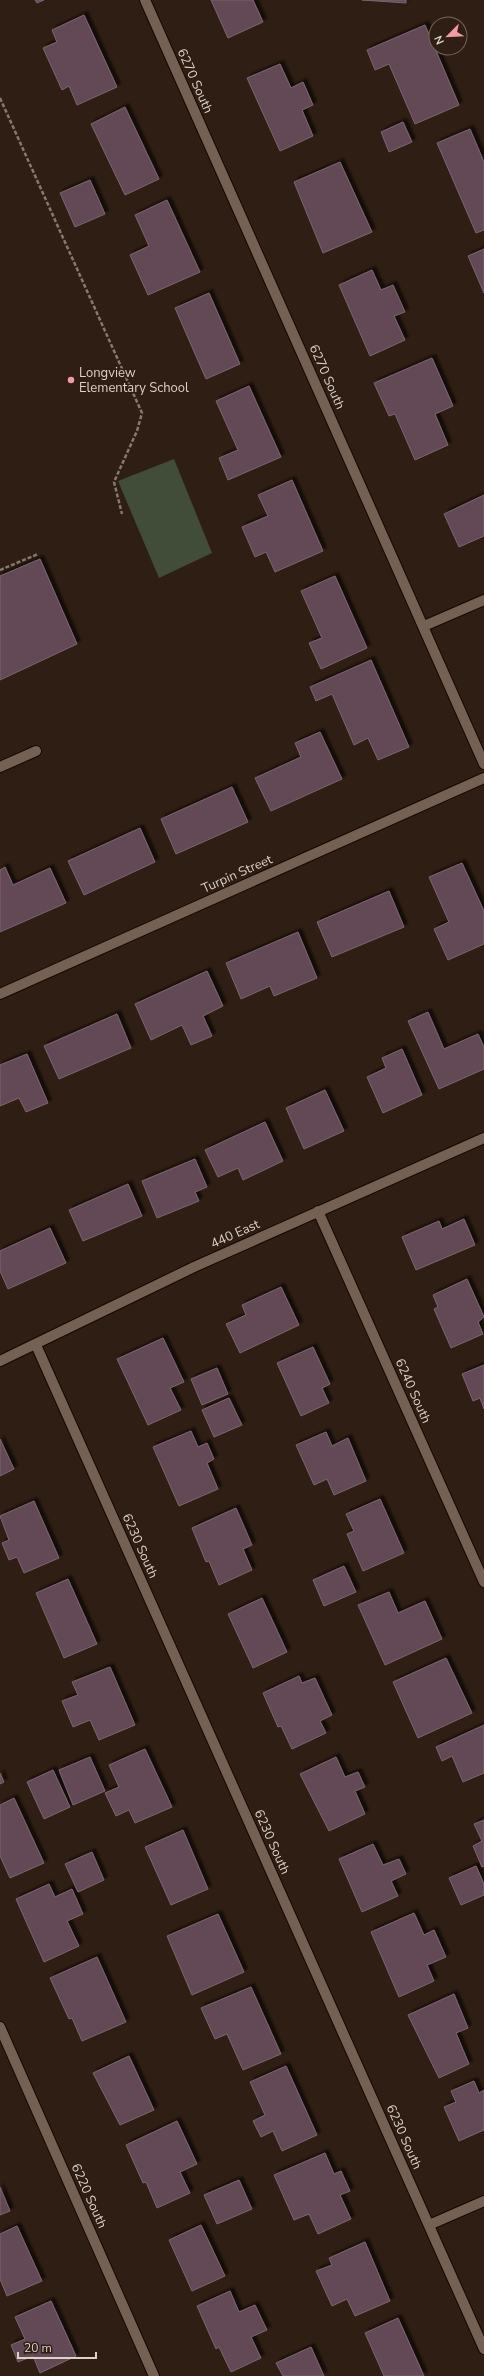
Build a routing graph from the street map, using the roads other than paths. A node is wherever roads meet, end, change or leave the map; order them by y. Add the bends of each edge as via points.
1 (145, 0) edge
2 (484, 600) edge
3 (424, 626) junction
4 (36, 751) dead end
5 (484, 764) edge
6 (0, 767) edge
7 (484, 778) edge
8 (0, 994) edge
9 (484, 1138) edge
10 (318, 1211) junction
11 (36, 1345) junction
12 (0, 1361) edge
13 (484, 1582) edge
14 (0, 2027) edge
15 (484, 2201) edge
16 (429, 2225) junction
17 (484, 2349) edge
18 (154, 2376) edge

1 - 3 street, 6270 South
2 - 3 street
3 - 5 street, 6270 South
4 - 6 street
7 - 8 street, Turpin Street
9 - 10 street, 440 East
10 - 11 street, 440 East via 187,1270
10 - 13 street, 6240 South
11 - 12 street, 440 East
11 - 16 street, 6230 South
14 - 18 street, 6220 South
15 - 16 street
16 - 17 street, 6230 South

